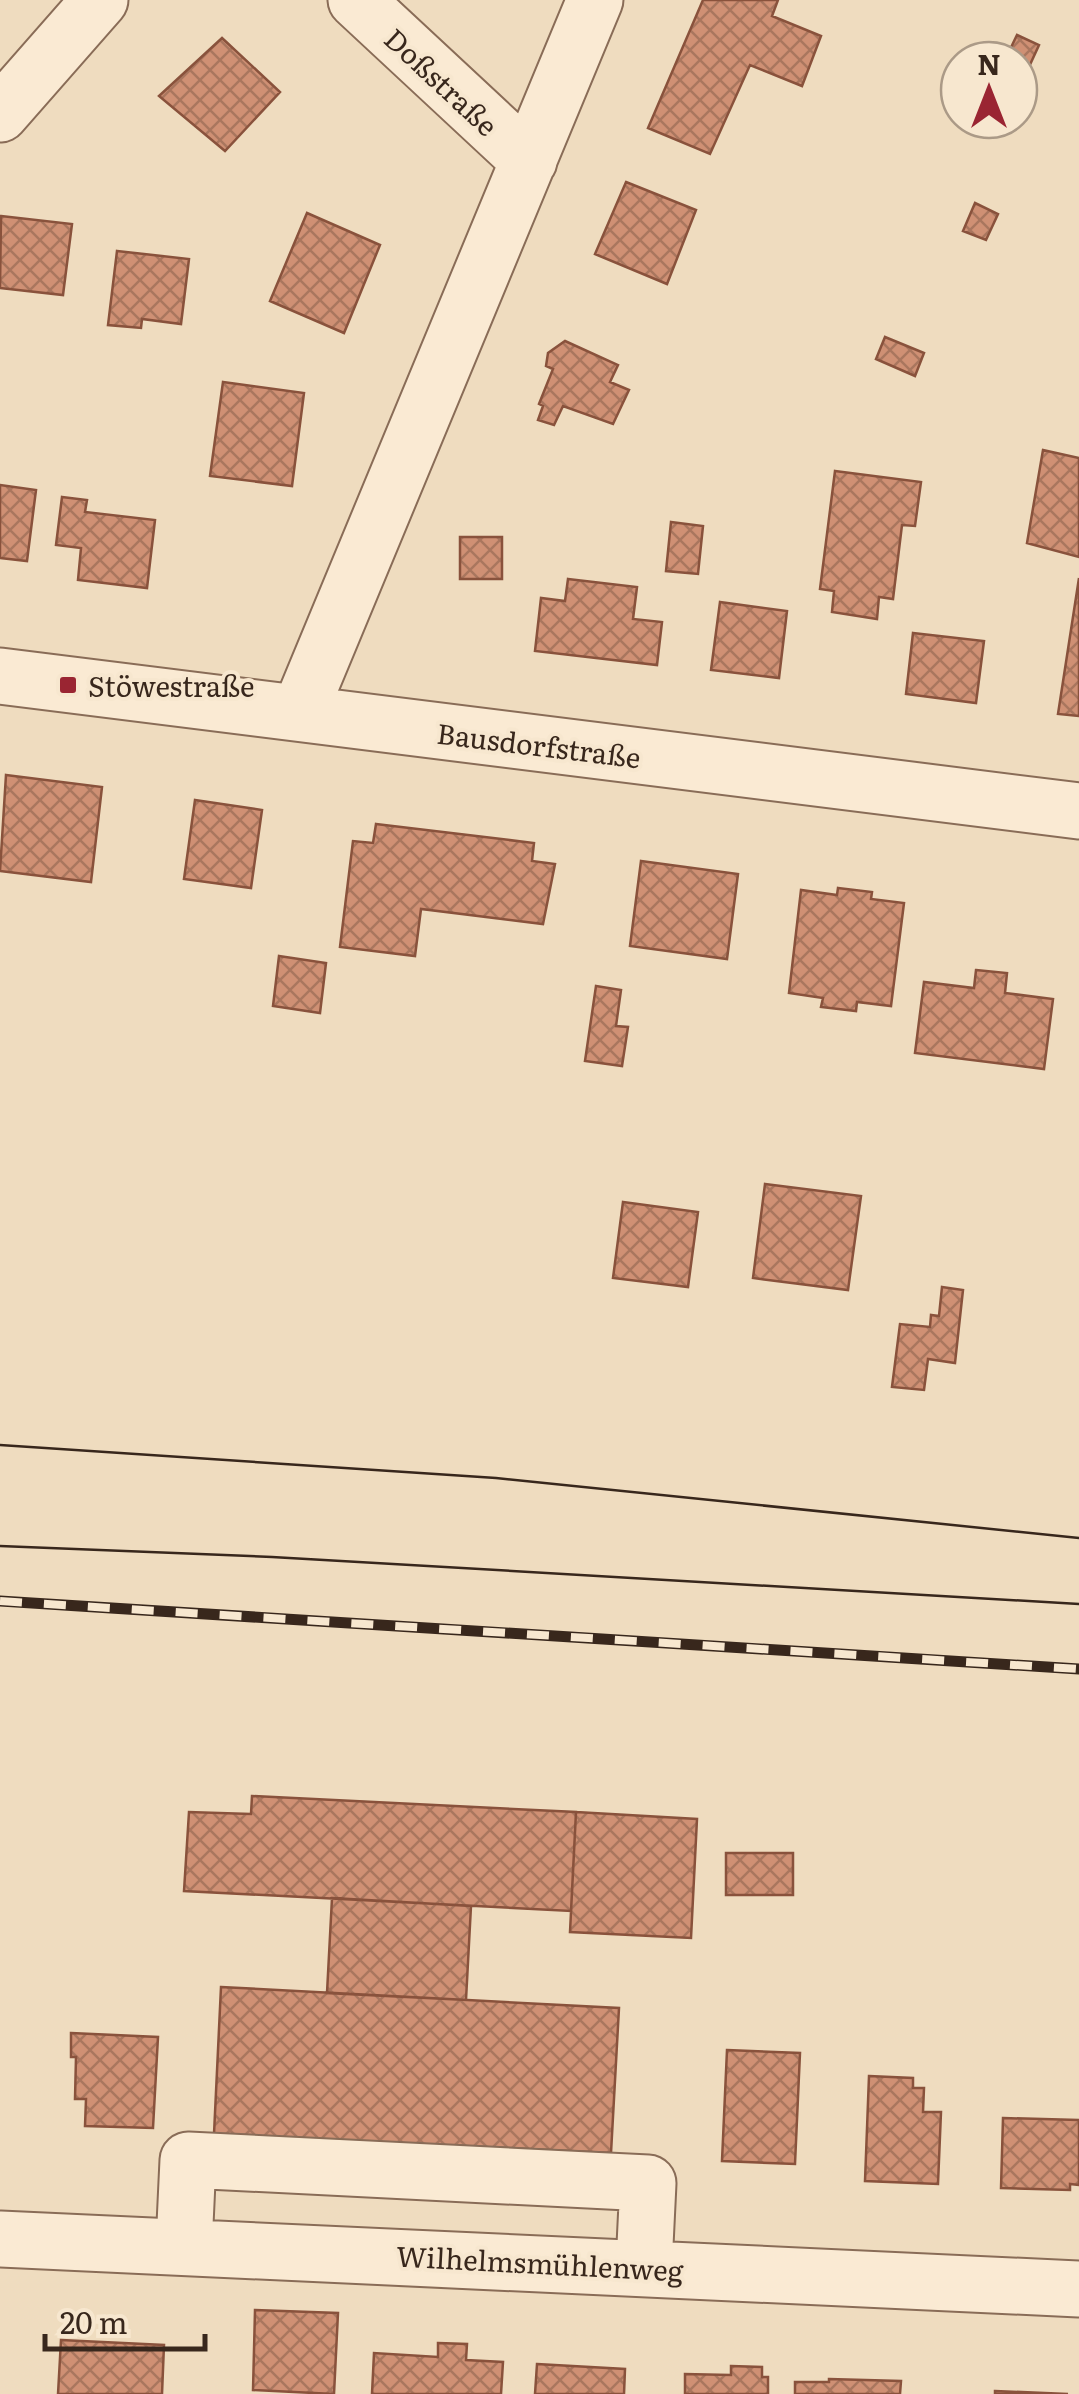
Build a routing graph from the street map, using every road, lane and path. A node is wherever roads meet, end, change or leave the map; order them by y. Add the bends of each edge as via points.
1 (100, 0) edge
2 (356, 0) edge
3 (596, 0) edge
4 (0, 114) edge
5 (529, 161) junction
6 (0, 676) edge
7 (299, 713) junction
8 (1079, 811) edge
9 (0, 2239) edge
10 (184, 2246) junction
11 (644, 2266) junction
12 (1079, 2288) edge

1 - 4 street
2 - 5 street, Doßstraße
3 - 5 street
5 - 7 street
6 - 7 street, Bausdorfstraße
7 - 8 street, Bausdorfstraße
9 - 10 street, Wilhelmsmühlenweg
10 - 11 street, Wilhelmsmühlenweg
10 - 11 street via 188,2160 648,2182
11 - 12 street, Wilhelmsmühlenweg

